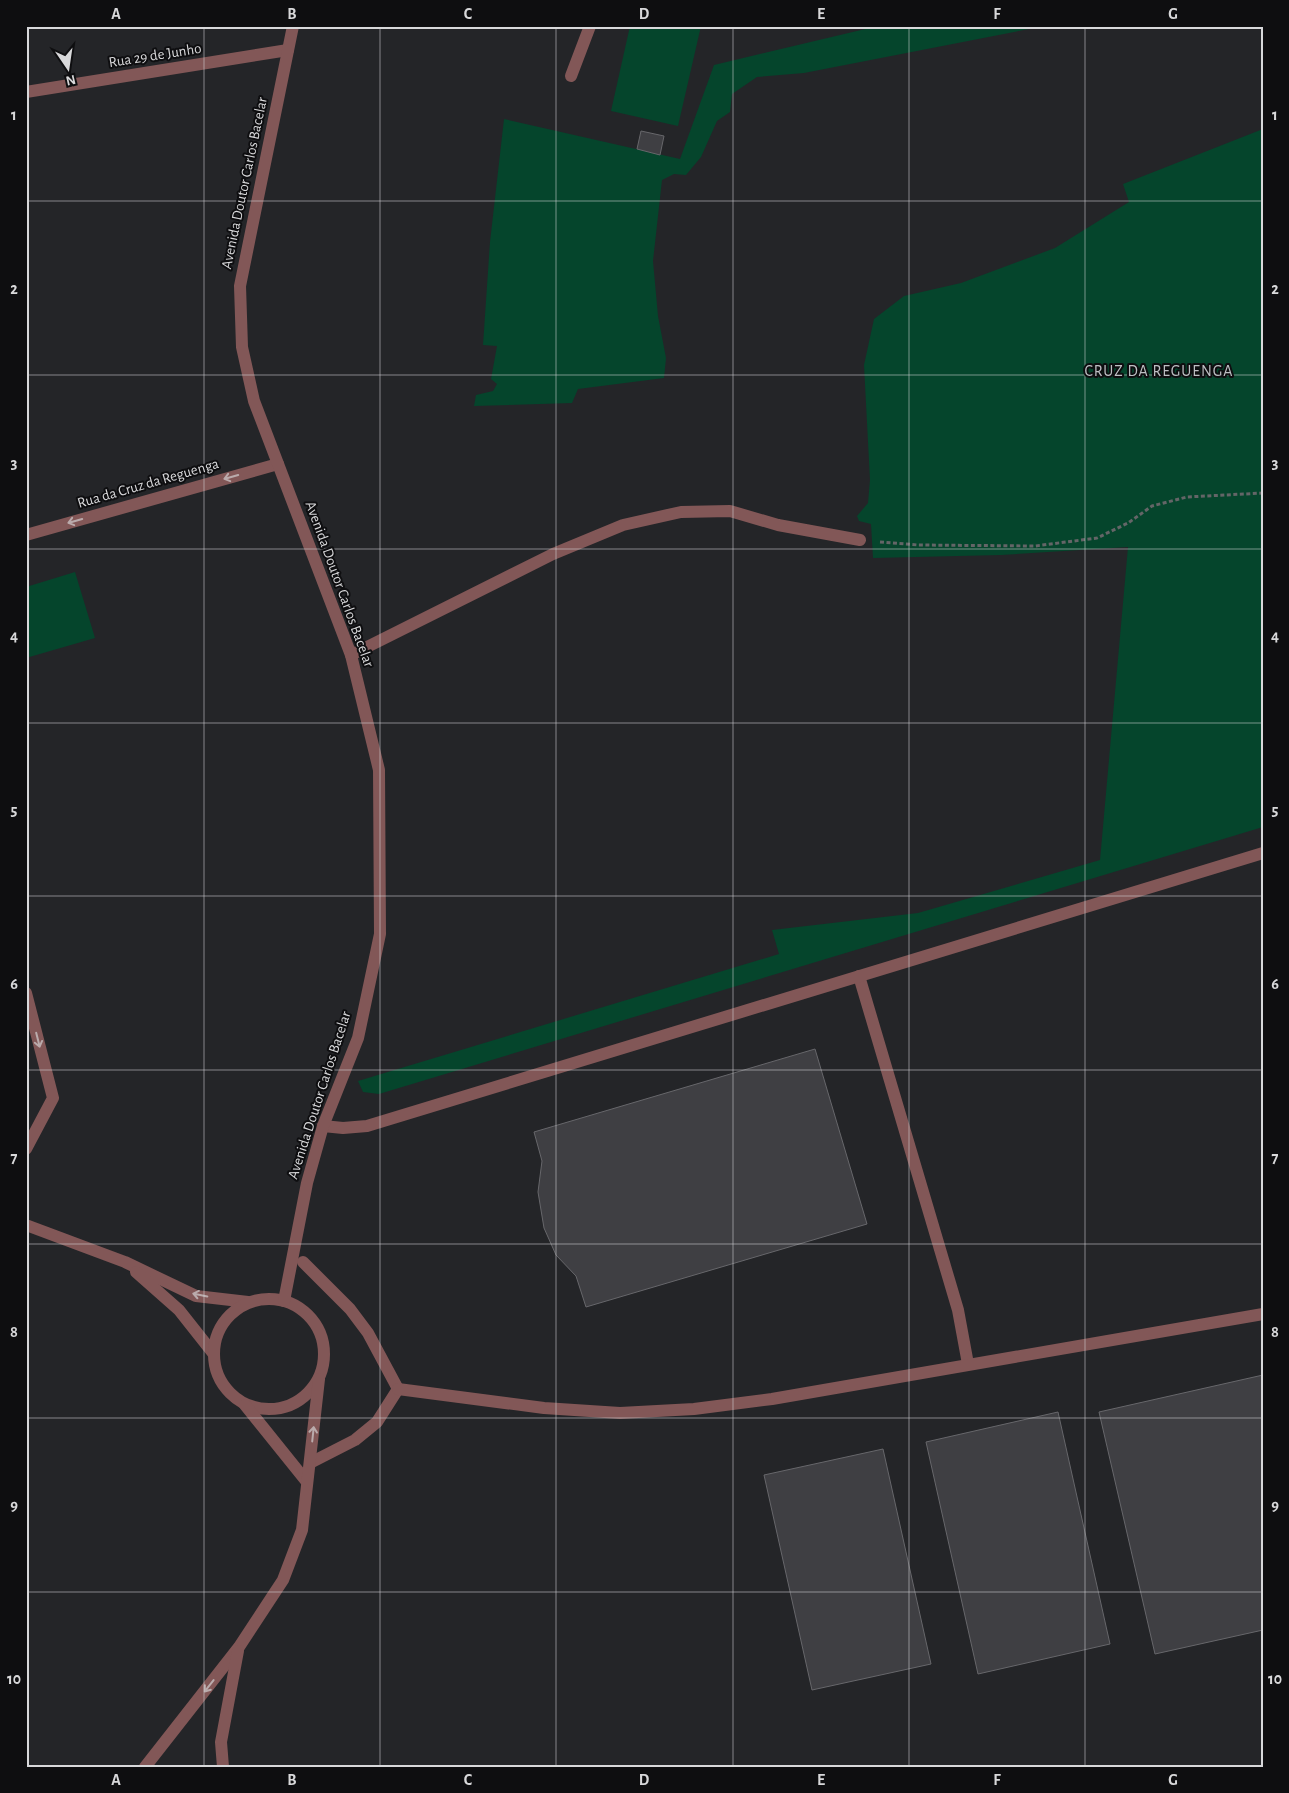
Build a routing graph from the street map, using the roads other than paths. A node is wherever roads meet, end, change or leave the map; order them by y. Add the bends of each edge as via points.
1 (293, 26) edge
2 (590, 26) edge
3 (288, 50) junction
4 (571, 76) dead end
5 (26, 92) edge
6 (278, 464) junction
7 (26, 535) edge
8 (860, 540) road end
9 (352, 655) junction
10 (1263, 853) edge
11 (859, 976) junction
12 (26, 992) edge
13 (323, 1126) junction
14 (26, 1149) edge
15 (26, 1225) edge
16 (125, 1262) junction
17 (303, 1262) dead end
18 (284, 1301) junction
19 (248, 1302) junction
20 (1263, 1314) edge
21 (213, 1353) junction
22 (968, 1364) junction
23 (319, 1379) junction
24 (398, 1389) junction
25 (245, 1405) junction
26 (310, 1463) junction
27 (307, 1482) junction
28 (239, 1647) junction
29 (146, 1767) edge
30 (223, 1767) edge

1 - 3 street, Avenida Doutor Carlos Bacelar
2 - 4 street
3 - 5 street, Rua 29 de Junho
3 - 6 street, Avenida Doutor Carlos Bacelar via 240,286 242,347 254,402
6 -> 7 street, Rua da Cruz da Reguenga
6 - 9 street, Avenida Doutor Carlos Bacelar
8 - 9 street via 778,525 730,511 681,512 623,525 553,554
9 - 13 street, Avenida Doutor Carlos Bacelar via 379,770 380,934 358,1038
10 - 11 street
11 - 13 street via 367,1126
11 - 22 street via 958,1310
12 -> 14 street via 53,1098
13 - 18 street, Avenida Doutor Carlos Bacelar via 305,1192
15 - 16 street
19 -> 16 street via 196,1296
16 - 21 street via 179,1310
17 - 24 street via 350,1309 368,1333
18 - 19 street
18 - 23 street via 302,1309 315,1323 323,1341 324,1360
19 - 21 street via 230,1314 218,1332
20 - 22 street
21 - 25 street via 221,1383
22 - 24 street via 772,1399 694,1409 620,1413 544,1408
23 - 25 street via 306,1396 287,1407 266,1410
26 -> 23 street
24 - 26 street via 377,1422 355,1440
25 - 27 street
26 - 27 street
27 - 28 street via 302,1530 283,1580
28 -> 29 street
28 - 30 street via 221,1742

